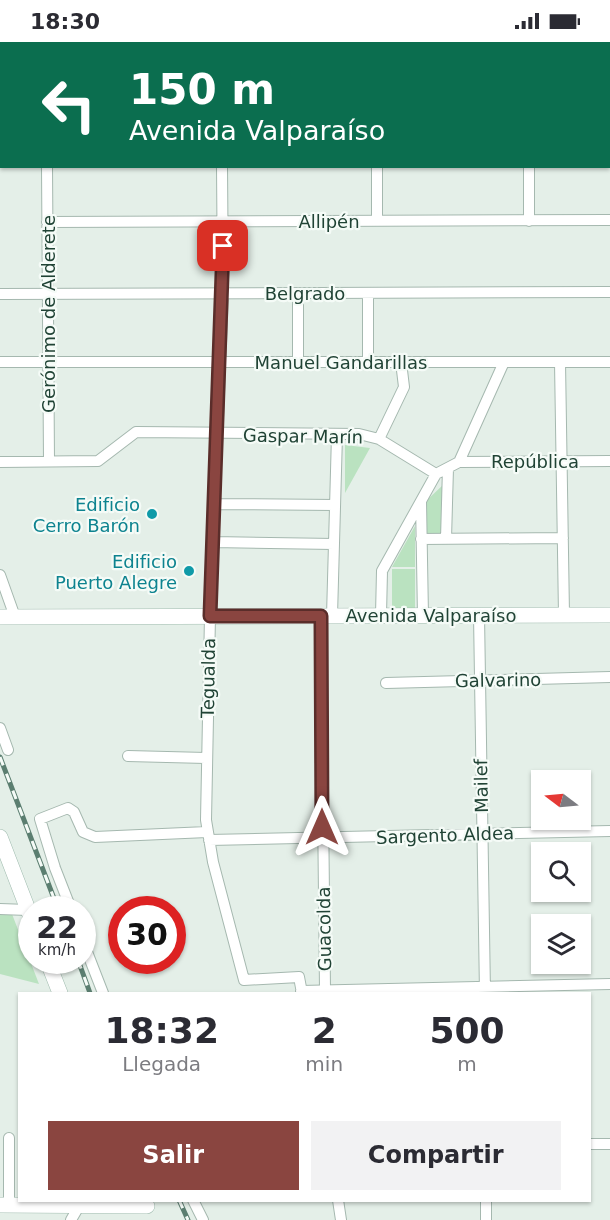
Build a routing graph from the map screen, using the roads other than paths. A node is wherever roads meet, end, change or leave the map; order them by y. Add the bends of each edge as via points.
1 (47, 168) edge
2 (222, 168) edge
3 (377, 168) edge
4 (529, 168) edge
5 (610, 220) edge
6 (377, 221) junction
7 (529, 221) junction
8 (47, 222) junction
9 (222, 222) junction
10 (610, 292) edge
11 (223, 293) junction
12 (298, 293) junction
13 (368, 293) junction
14 (0, 294) edge
15 (48, 294) junction
16 (0, 362) edge
17 (48, 362) junction
18 (220, 362) junction
19 (298, 362) junction
20 (368, 362) junction
21 (401, 362) junction
22 (504, 362) junction
23 (560, 362) junction
24 (610, 362) edge
25 (217, 433) junction
26 (337, 435) junction
27 (379, 439) junction
28 (610, 460) edge
29 (49, 461) junction
30 (561, 461) junction
31 (0, 462) edge
32 (459, 462) junction
33 (448, 468) junction
34 (436, 474) junction
35 (421, 499) junction
36 (214, 504) junction
37 (335, 505) junction
38 (421, 538) junction
39 (446, 538) junction
40 (563, 538) junction
41 (213, 542) junction
42 (334, 544) junction
43 (0, 575) edge
44 (381, 615) junction
45 (423, 615) junction
46 (479, 615) junction
47 (564, 615) junction
48 (610, 615) edge
49 (210, 616) junction
50 (327, 616) junction
51 (8, 617) edge
52 (610, 677) edge
53 (480, 680) junction
54 (386, 683) dead end
55 (0, 728) edge
56 (8, 750) dead end
57 (128, 756) dead end
58 (206, 758) junction
59 (610, 831) edge
60 (482, 834) junction
61 (208, 836) junction
62 (0, 837) edge
63 (322, 838) junction
64 (23, 896) edge
65 (66, 896) edge
66 (0, 909) edge
67 (18, 913) edge
68 (53, 974) edge
69 (96, 974) edge
70 (610, 984) edge
71 (324, 990) junction
72 (484, 990) edge
73 (60, 992) edge
74 (103, 992) edge
75 (301, 992) edge
76 (9, 1138) dead end
77 (591, 1144) edge
78 (610, 1144) edge
79 (194, 1202) edge
80 (338, 1202) edge
81 (486, 1202) edge
82 (145, 1203) edge
83 (5, 1205) edge
84 (79, 1206) junction
85 (71, 1220) edge
86 (154, 1220) edge
87 (203, 1220) edge
88 (341, 1220) edge
89 (486, 1220) edge

1 - 8 street, Gerónimo de Alderete
2 - 9 street, Tegualda
3 - 6 street
4 - 7 street
5 - 7 street, Allipén
6 - 7 street, Allipén
6 - 9 street, Allipén
8 - 9 street, Allipén
8 - 15 street, Gerónimo de Alderete
9 - 11 street, Tegualda
10 - 13 street, Belgrado
11 - 12 street, Belgrado
11 - 15 street, Belgrado
11 - 18 street, Tegualda
12 - 13 street, Belgrado
12 - 19 street
13 - 20 street
14 - 15 street, Belgrado
15 - 17 street, Gerónimo de Alderete
16 - 17 street, Manuel Gandarillas
17 - 18 street, Manuel Gandarillas
17 - 29 street, Gerónimo de Alderete
18 - 19 street, Manuel Gandarillas
18 - 25 street, Tegualda
19 - 20 street, Manuel Gandarillas
20 - 21 street, Manuel Gandarillas
21 - 22 street, Manuel Gandarillas
21 - 27 street via 404,387
22 - 23 street, Manuel Gandarillas
22 - 32 street
23 - 24 street, Manuel Gandarillas
23 - 30 street
25 - 26 street, Gaspar Marín
25 - 29 street, Gaspar Marín via 136,432 98,461
25 - 36 street, Tegualda
26 - 27 street, Gaspar Marín via 359,434
26 - 37 street, Guacolda
27 - 34 street, Gaspar Marín
28 - 30 street, República
29 - 31 street
30 - 32 street, República
30 - 40 street
32 - 33 street
33 - 34 street
33 - 39 street
34 - 35 street
35 - 38 street
35 - 44 street via 382,571
36 - 37 street
36 - 41 street, Tegualda
37 - 42 street, Guacolda
38 - 39 street
38 - 45 street
39 - 40 street
40 - 47 street
41 - 42 street
41 - 49 street, Tegualda
42 - 50 street, Guacolda
43 - 51 street
44 - 45 main road, Avenida Valparaíso
44 - 50 main road, Avenida Valparaíso
45 - 46 main road, Avenida Valparaíso
46 - 47 main road, Avenida Valparaíso
46 - 53 street, Mailef
47 - 48 main road, Avenida Valparaíso
49 - 50 main road, Avenida Valparaíso
49 - 51 main road, Avenida Valparaíso
49 - 58 street, Tegualda
50 - 63 street, Guacolda
52 - 53 street, Galvarino
53 - 54 street, Galvarino
53 - 60 street, Mailef
55 - 56 street
57 - 58 street
58 - 61 street, Tegualda
59 - 60 street, Sargento Aldea
60 - 63 street, Sargento Aldea
60 - 72 street, Mailef
61 - 63 street, Sargento Aldea
61 - 65 street, Sargento Aldea via 95,837 84,832 68,808 40,819
61 - 75 street, Tegualda via 244,980 299,977
62 - 64 main road
63 - 71 street, Guacolda
66 - 67 street
68 - 73 main road
69 - 74 street
70 - 72 street
71 - 72 street
71 - 75 street
76 - 83 street
77 - 78 street
79 - 87 street
80 - 88 street
81 - 89 street
82 - 84 main road
82 - 86 main road
83 - 84 main road
84 - 85 street

